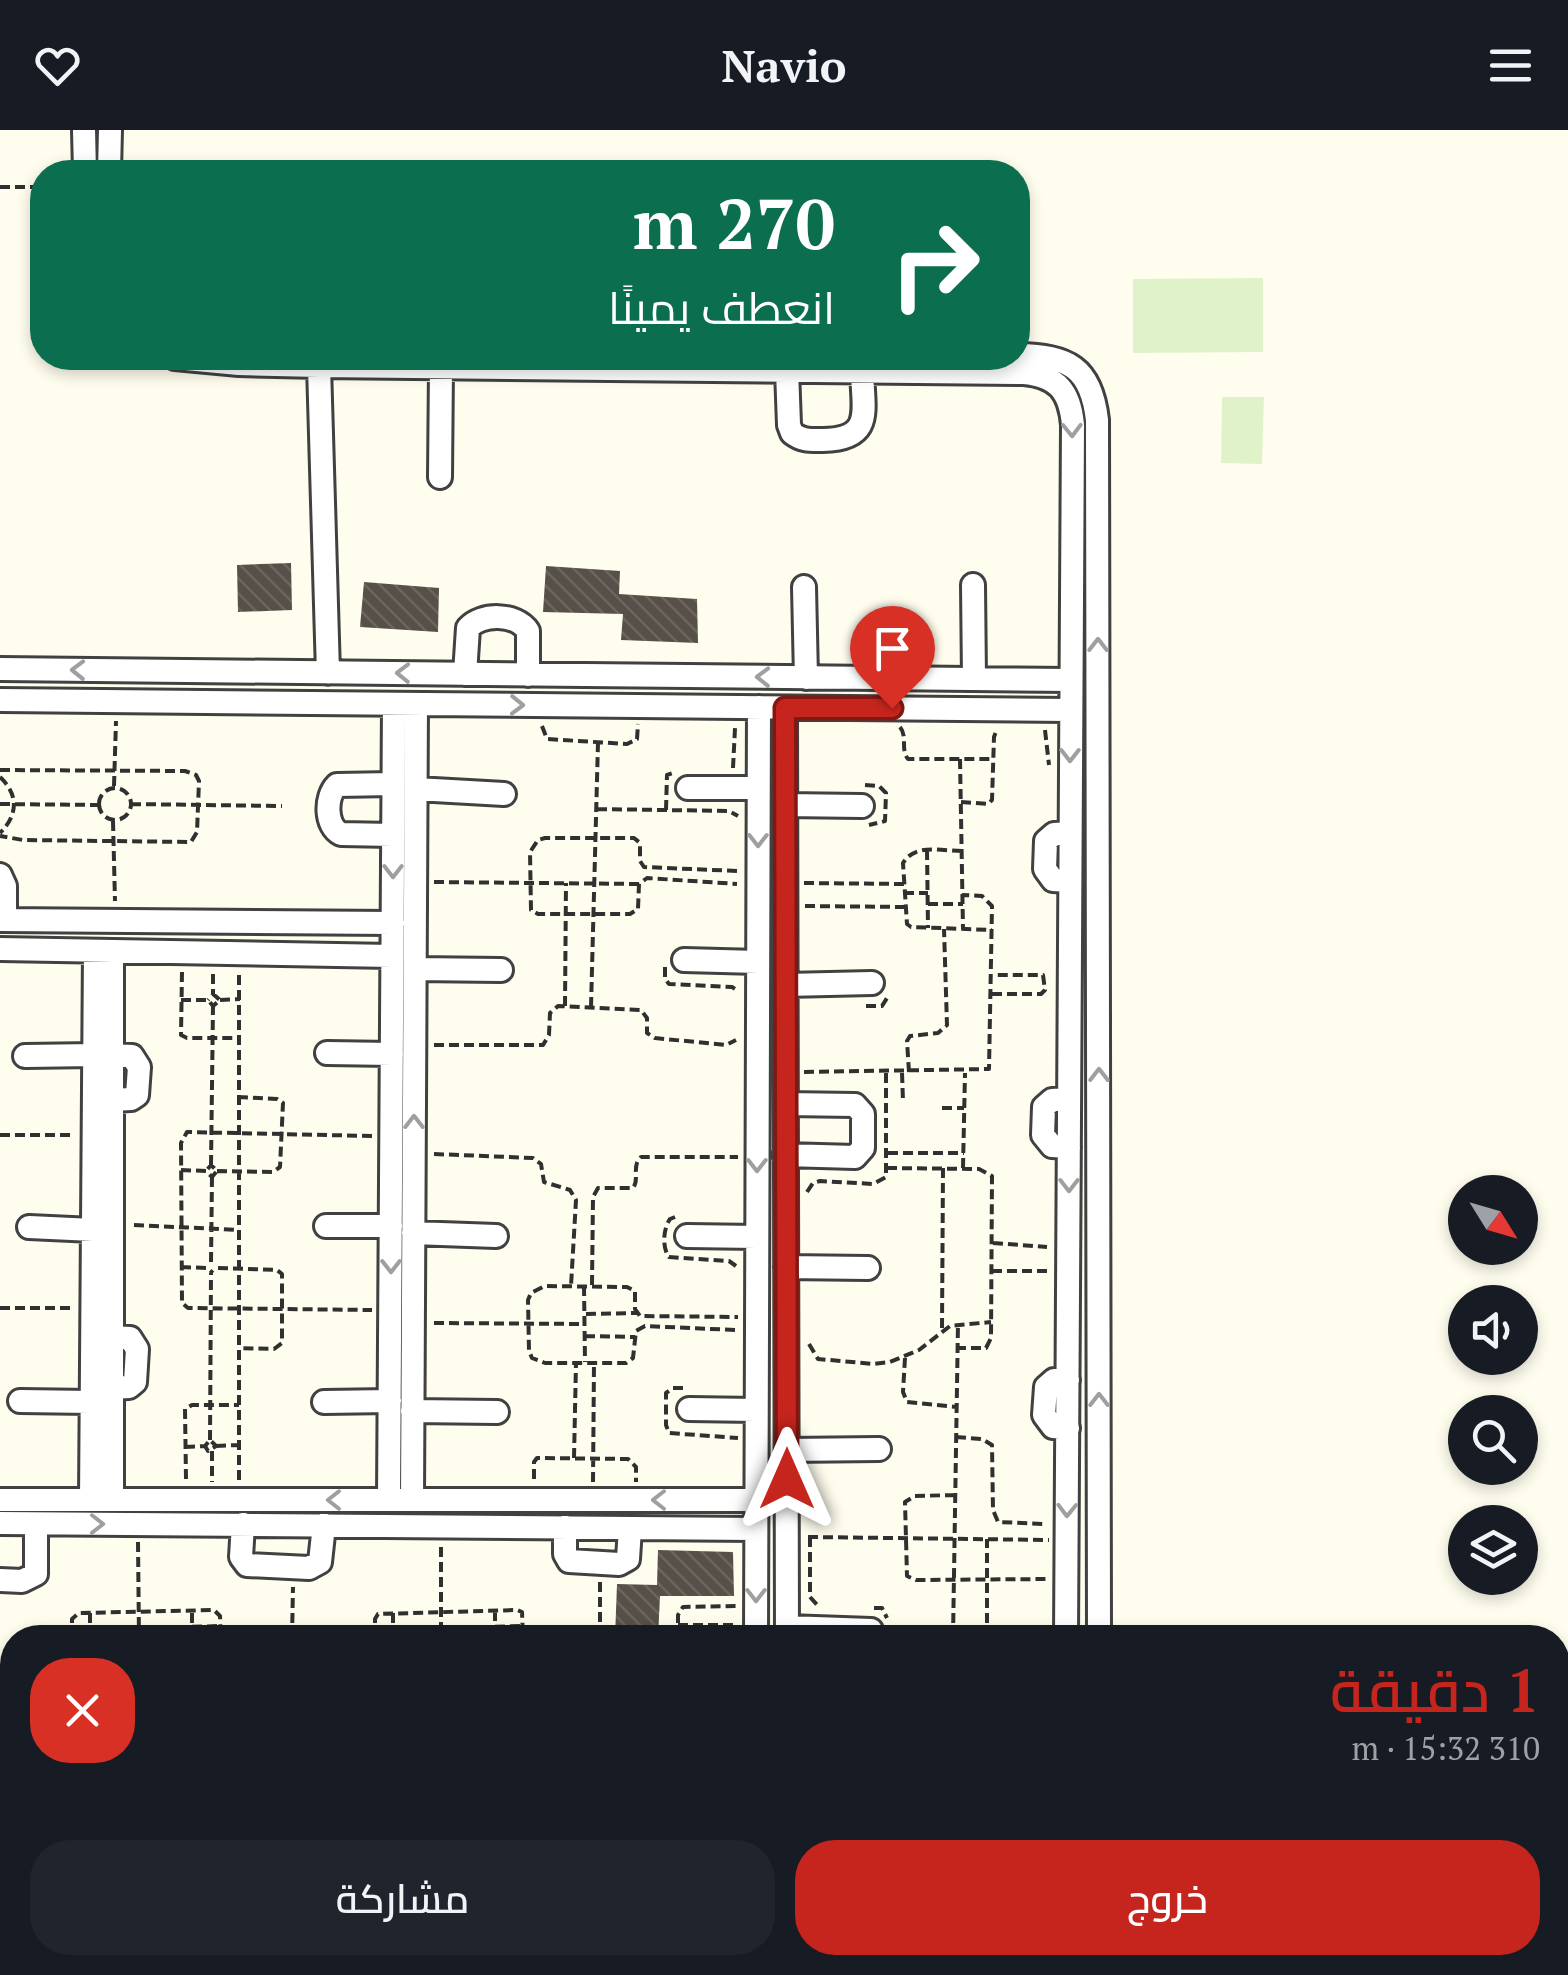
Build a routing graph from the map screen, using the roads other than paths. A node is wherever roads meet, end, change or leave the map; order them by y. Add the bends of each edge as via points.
1 (84, 130) edge
2 (110, 130) edge
3 (85, 160) edge
4 (109, 160) edge
5 (1030, 355) edge
6 (319, 370) edge
7 (441, 370) edge
8 (788, 370) joint
9 (862, 371) junction
10 (440, 477) dead end
11 (973, 585) dead end
12 (804, 587) dead end
13 (0, 669) edge
14 (328, 672) junction
15 (465, 674) junction
16 (528, 674) junction
17 (806, 678) junction
18 (974, 680) junction
19 (1070, 680) junction
20 (0, 700) edge
21 (405, 704) junction
22 (759, 707) junction
23 (785, 708) junction
24 (1070, 710) junction
25 (404, 786) junction
26 (688, 788) dead end
27 (758, 788) junction
28 (504, 794) dead end
29 (785, 805) junction
30 (861, 805) road end
31 (393, 834) junction
32 (0, 875) edge
33 (3, 920) edge
34 (393, 923) junction
35 (0, 949) edge
36 (104, 951) junction
37 (392, 956) junction
38 (675, 960) road end
39 (758, 962) junction
40 (414, 969) junction
41 (500, 970) dead end
42 (880, 983) road end
43 (786, 986) junction
44 (1098, 1033) junction
45 (1069, 1034) junction
46 (326, 1052) dead end
47 (392, 1054) junction
48 (103, 1055) junction
49 (25, 1056) dead end
50 (786, 1104) junction
51 (785, 1155) junction
52 (326, 1226) dead end
53 (29, 1227) dead end
54 (102, 1227) junction
55 (681, 1227) road end
56 (402, 1229) junction
57 (496, 1236) dead end
58 (757, 1238) junction
59 (786, 1267) junction
60 (868, 1268) dead end
61 (690, 1399) road end
62 (20, 1402) dead end
63 (92, 1402) junction
64 (324, 1402) dead end
65 (390, 1402) junction
66 (756, 1410) junction
67 (412, 1411) junction
68 (498, 1412) dead end
69 (878, 1449) dead end
70 (787, 1450) junction
71 (0, 1500) edge
72 (101, 1500) junction
73 (400, 1500) junction
74 (756, 1500) junction
75 (0, 1523) edge
76 (36, 1524) junction
77 (243, 1524) junction
78 (324, 1525) junction
79 (565, 1526) junction
80 (630, 1528) junction
81 (756, 1529) junction
82 (0, 1580) edge
83 (756, 1625) edge
84 (788, 1625) edge
85 (1066, 1625) edge
86 (1099, 1625) edge

1 - 3 street
2 - 4 street
44 -> 5 street via 1096,410 1085,378 1068,362
6 - 14 street
7 - 10 street
8 - 9 street
8 - 9 street via 789,426 807,440 844,439 860,428
9 -> 19 street via 1024,372 1045,374 1062,386 1073,425
11 - 18 street
12 - 17 street
14 -> 13 street
15 -> 14 street
15 - 16 street
15 - 16 street via 468,628 480,619 511,618 528,630
17 -> 16 street
17 - 18 street
18 - 19 street
19 - 24 street
20 - 21 street
21 -> 22 street
21 - 25 street
22 - 23 street
22 - 27 street
23 - 24 street
23 - 29 street
24 -> 45 street
25 - 28 street
25 - 31 street
25 - 31 street via 337,785 330,796 329,822 336,832
25 - 40 street via 415,882
26 - 27 street
27 -> 39 street
29 - 30 street
29 - 43 street
31 -> 34 street
32 - 33 street
33 - 34 street
34 - 37 street
35 - 36 street
36 - 37 street
36 - 48 street
37 - 47 street
38 - 39 street
39 -> 58 street
40 - 41 street
56 -> 40 street via 414,1153
42 - 43 street
43 - 50 street
44 - 45 street
86 -> 44 street
45 -> 85 street
46 - 47 street
47 - 56 street
48 - 49 street
48 - 54 street via 93,1136
48 - 54 street via 112,1100
50 - 51 street
50 - 51 street via 855,1105 863,1114 863,1148 855,1157
51 - 59 street
52 - 56 street
53 - 54 street
54 - 63 street via 92,1308
54 - 72 street via 112,1388
55 - 58 street
56 - 57 street
56 -> 65 street via 390,1310
56 - 67 street
58 - 66 street
59 - 60 street
59 - 70 street
61 - 66 street
62 - 63 street
63 - 72 street
64 - 65 street
65 - 73 street
66 - 74 street
67 - 68 street
67 - 73 street
69 - 70 street
70 - 84 street via 799,1537
71 - 72 street
73 -> 72 street
74 -> 73 street
74 - 81 street
75 - 76 street
76 -> 77 street
76 - 82 street via 36,1574
77 - 78 street
77 - 78 street via 241,1556 247,1565 294,1568 320,1562
78 - 79 street
79 - 80 street
79 - 80 street via 569,1561 619,1564 628,1559
80 - 81 street
81 -> 83 street

